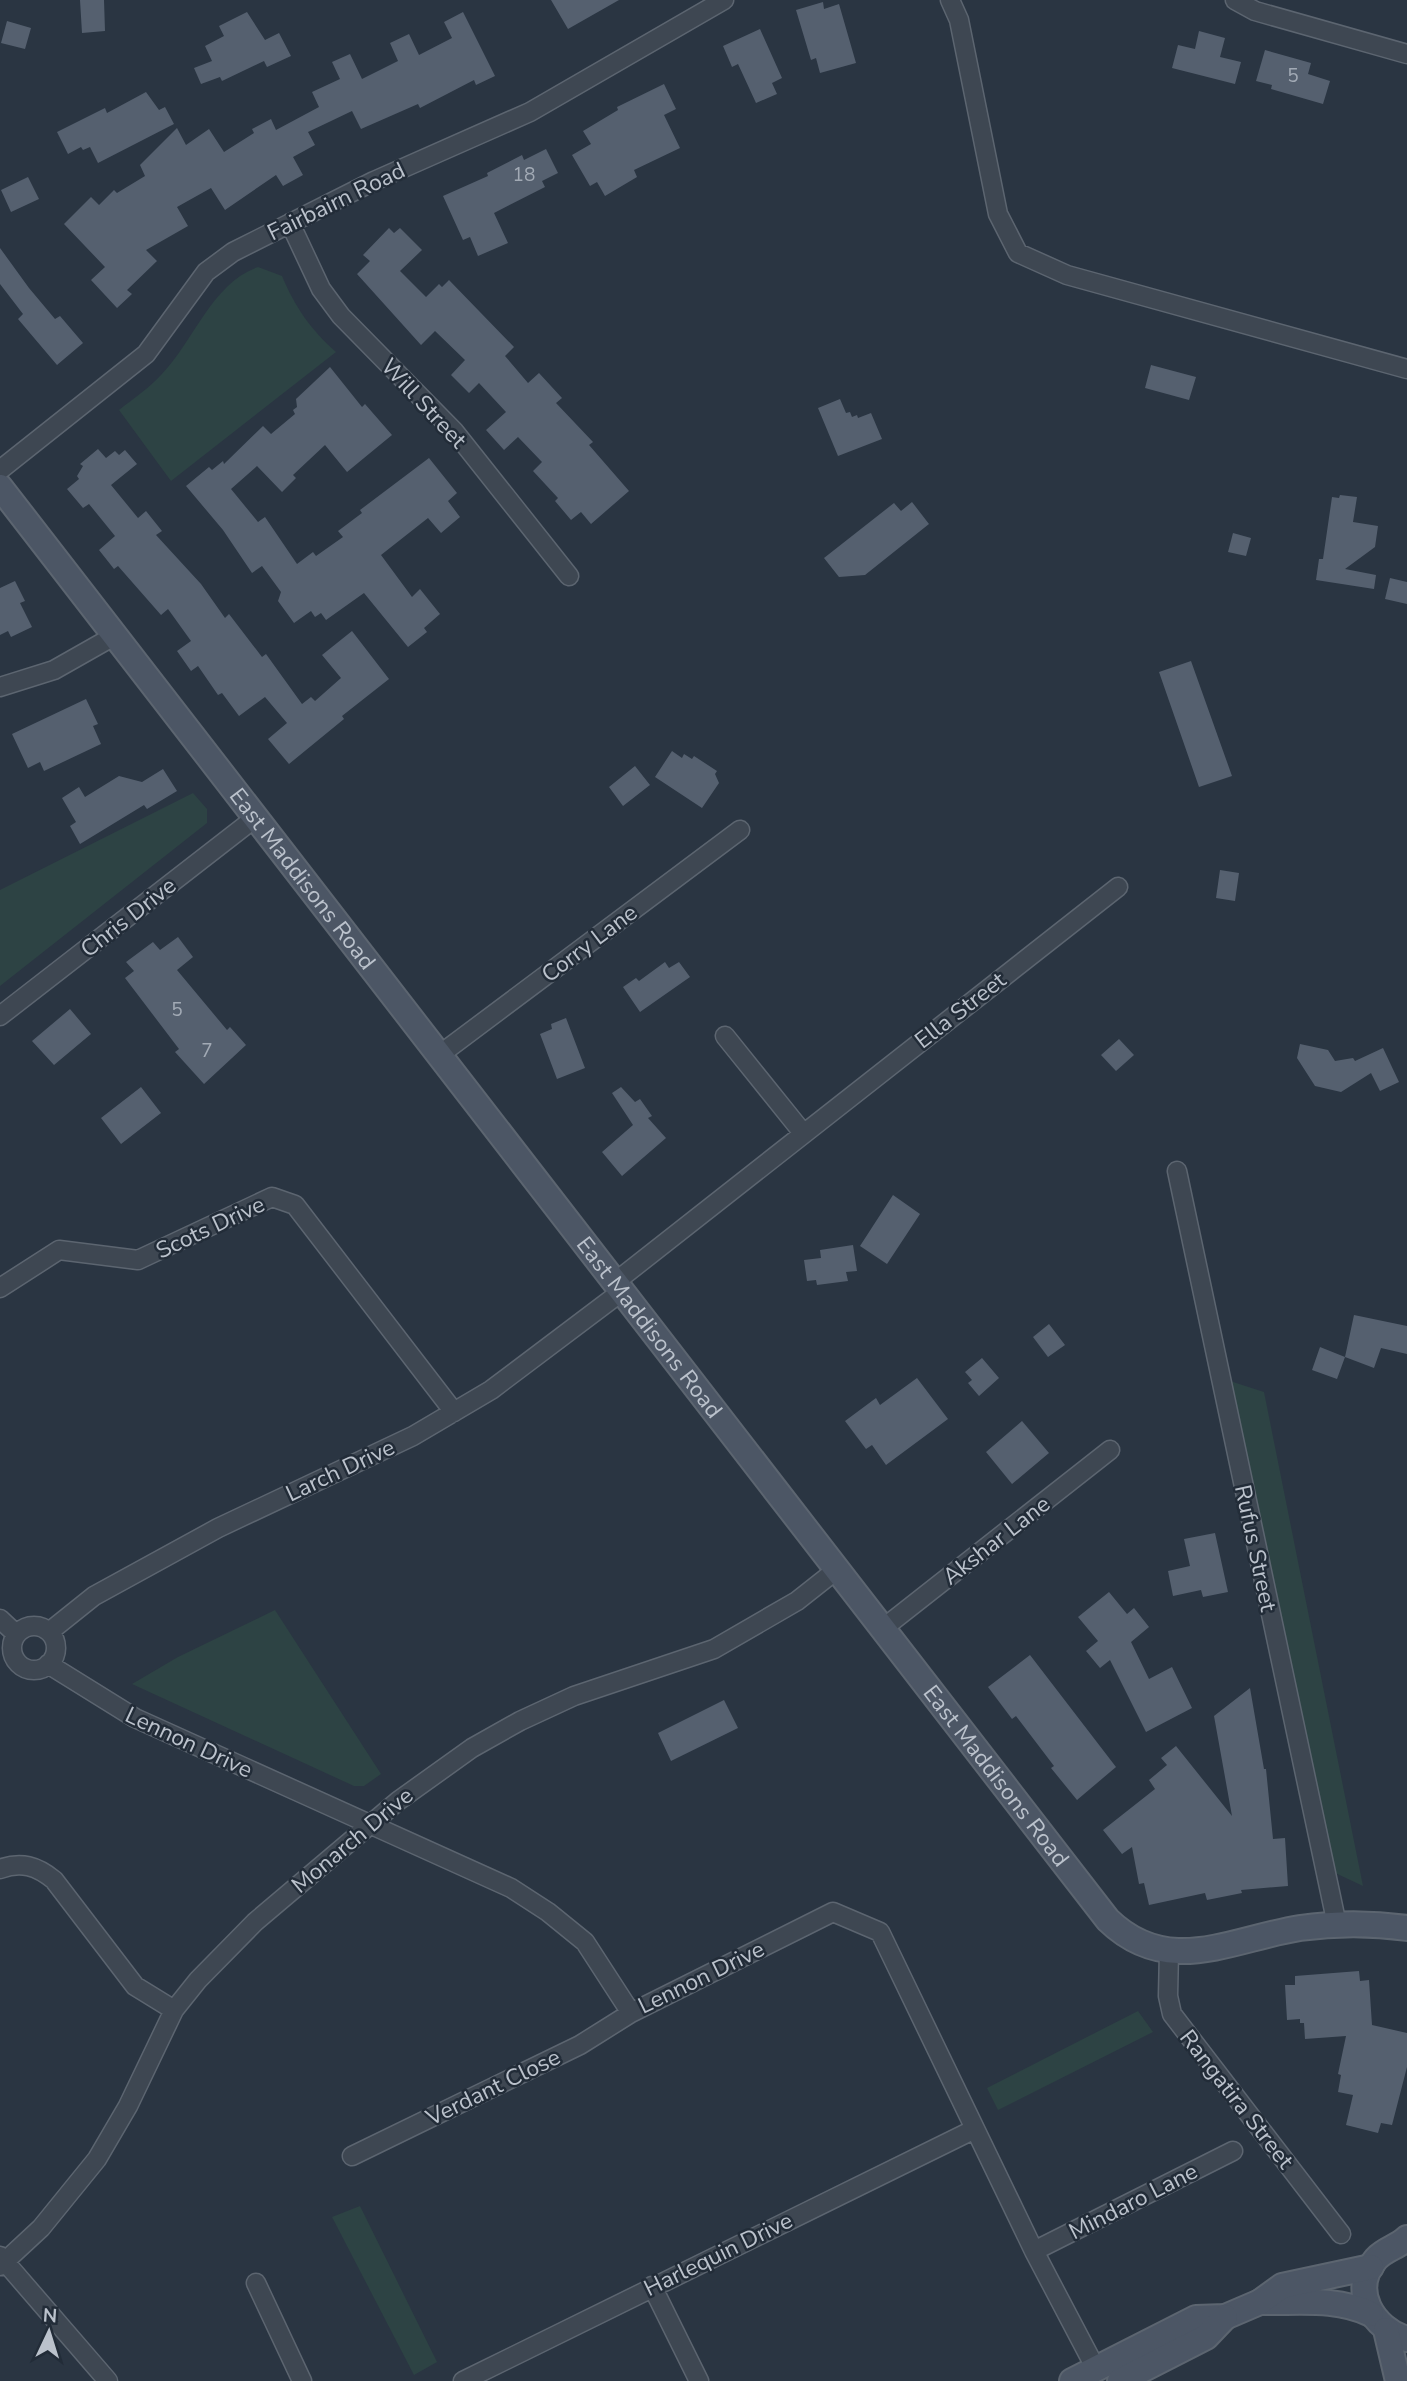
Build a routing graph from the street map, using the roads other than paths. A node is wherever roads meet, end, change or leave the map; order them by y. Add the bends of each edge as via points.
1 (724, 0) edge
2 (950, 0) edge
3 (1235, 0) edge
4 (1407, 54) edge
5 (290, 223) junction
6 (1407, 369) edge
7 (0, 470) edge
8 (0, 487) edge
9 (569, 576) dead end
10 (114, 636) junction
11 (0, 687) edge
12 (255, 818) junction
13 (740, 830) dead end
14 (1118, 887) dead end
15 (0, 1016) edge
16 (724, 1036) dead end
17 (438, 1056) junction
18 (803, 1133) junction
19 (1177, 1171) dead end
20 (0, 1288) edge
21 (617, 1288) junction
22 (454, 1412) junction
23 (1111, 1450) dead end
24 (835, 1570) junction
25 (0, 1619) edge
26 (881, 1630) junction
27 (49, 1632) junction
28 (16, 1634) junction
29 (48, 1664) junction
30 (374, 1823) junction
31 (0, 1869) edge
32 (1337, 1924) junction
33 (1407, 1928) edge
34 (1169, 1951) junction
35 (174, 2010) junction
36 (631, 2013) junction
37 (975, 2129) junction
38 (1233, 2151) dead end
39 (352, 2156) dead end
40 (1341, 2234) dead end
41 (1405, 2240) edge
42 (1034, 2251) junction
43 (2, 2261) edge
44 (1371, 2267) junction
45 (256, 2283) dead end
46 (652, 2286) junction
47 (1260, 2302) junction
48 (1225, 2316) junction
49 (1388, 2328) edge
50 (1096, 2368) junction
51 (108, 2381) edge
52 (302, 2381) edge
53 (463, 2381) edge
54 (699, 2381) edge
55 (1072, 2381) edge
56 (1121, 2381) edge
57 (1398, 2381) edge

1 - 5 street, Fairbairn Road via 530,112
2 - 6 street via 959,20 998,214 1018,253 1067,275
3 - 4 street via 1265,15
5 - 7 street, Fairbairn Road via 206,272 146,354
5 - 9 street, Will Street via 321,289 341,316 454,431
8 - 10 street, East Maddisons Road
10 - 11 street via 54,670
10 - 12 street, East Maddisons Road
12 - 15 street, Chris Drive
12 - 17 street, East Maddisons Road
13 - 17 street, Corry Lane
14 - 18 street, Ella Street
16 - 18 street
17 - 21 street, East Maddisons Road
18 - 21 street, Ella Street
19 - 32 street, Rufus Street
20 - 22 street, Scots Drive via 59,1250 138,1260 272,1197 295,1205
21 - 22 street, Larch Drive via 491,1390
21 - 24 street, East Maddisons Road
22 - 27 street, Larch Drive via 414,1436 218,1528 94,1596
23 - 26 street, Akshar Lane
24 - 26 street, East Maddisons Road
24 - 30 street, Monarch Drive via 797,1601 714,1649 574,1696 520,1721 429,1776
25 - 28 street
26 - 34 street, East Maddisons Road via 1108,1920 1136,1942
27 - 28 street via 32,1626
27 - 29 street via 56,1648
28 - 29 street, Lennon Drive via 12,1642 16,1660 31,1670
29 - 30 street, Lennon Drive via 135,1718 347,1816
30 - 35 street, Monarch Drive via 255,1922
30 - 36 street, Lennon Drive via 511,1888 548,1912 585,1942
31 - 35 street via 14,1864 43,1870 135,1986
32 - 33 street, East Maddisons Road
32 - 34 street, East Maddisons Road via 1278,1932 1212,1949
34 - 40 street, Rangatira Street via 1171,2014
35 - 43 street, Monarch Drive via 97,2159 41,2228
36 - 37 street, Lennon Drive via 833,1912 880,1932
36 - 39 street, Verdant Close via 580,2045
37 - 42 street, Lennon Drive
37 - 46 street, Harlequin Drive
38 - 42 street, Mindaro Lane
41 - 44 street via 1387,2249
42 - 50 street, Lennon Drive
43 - 51 street
44 - 47 street via 1282,2286
44 - 49 street via 1365,2293
45 - 52 street
46 - 53 street, Harlequin Drive
46 - 54 street
47 - 48 street
47 - 49 street via 1325,2301 1357,2307
48 - 50 street via 1196,2318
48 - 56 street via 1206,2337
49 - 57 street
50 - 55 street

